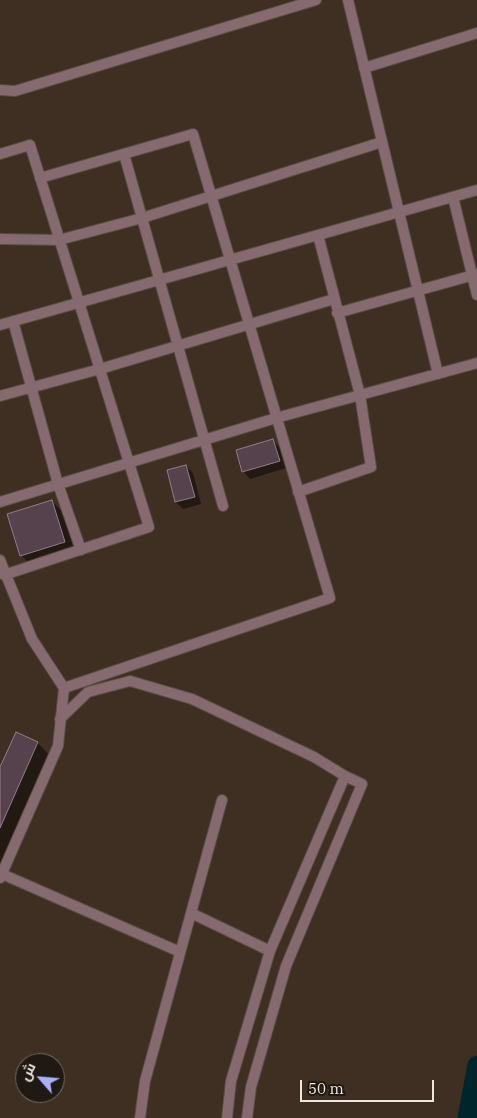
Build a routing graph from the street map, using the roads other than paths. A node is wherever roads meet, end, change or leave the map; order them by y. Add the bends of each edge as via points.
1 (316, 0) edge
2 (348, 0) edge
3 (477, 33) edge
4 (364, 68) junction
5 (0, 90) edge
6 (382, 142) junction
7 (0, 154) edge
8 (124, 154) junction
9 (40, 178) junction
10 (477, 190) edge
11 (211, 195) junction
12 (453, 197) junction
13 (399, 212) junction
14 (142, 218) junction
15 (318, 235) junction
16 (0, 239) edge
17 (59, 240) junction
18 (230, 260) junction
19 (475, 275) edge
20 (159, 279) junction
21 (418, 291) junction
22 (477, 295) edge
23 (334, 299) junction
24 (79, 302) junction
25 (338, 313) junction
26 (13, 321) junction
27 (0, 325) edge
28 (249, 325) junction
29 (178, 346) junction
30 (477, 363) edge
31 (100, 369) junction
32 (438, 374) junction
33 (31, 386) junction
34 (360, 395) junction
35 (0, 396) edge
36 (276, 418) junction
37 (204, 439) junction
38 (129, 462) junction
39 (58, 484) junction
40 (298, 492) junction
41 (0, 502) edge
42 (224, 506) dead end
43 (81, 550) junction
44 (0, 560) edge
45 (4, 576) junction
46 (64, 688) junction
47 (60, 719) junction
48 (345, 776) junction
49 (222, 800) dead end
50 (1, 876) edge
51 (191, 913) junction
52 (270, 951) junction
53 (180, 952) junction
54 (140, 1118) edge
55 (226, 1118) edge
56 (247, 1118) edge

1 - 5 street via 15,91
2 - 4 street
3 - 4 street
4 - 6 street
6 - 11 street
6 - 13 street
7 - 9 street via 30,145
8 - 9 street
8 - 11 street via 193,134
8 - 14 street
9 - 17 street
10 - 12 street
11 - 14 street
11 - 18 street
12 - 13 street
12 - 19 street
13 - 15 street
13 - 21 street
14 - 17 street
14 - 20 street
15 - 18 street
15 - 23 street
16 - 17 street
17 - 24 street
18 - 20 street
18 - 28 street
19 - 21 street
19 - 22 street
20 - 24 street
20 - 29 street
21 - 25 street
21 - 32 street
23 - 25 street
23 - 28 street
24 - 26 street
24 - 31 street
25 - 34 street
26 - 27 street
26 - 33 street
28 - 29 street
28 - 36 street
29 - 31 street
29 - 37 street
30 - 32 street
31 - 33 street
31 - 38 street
32 - 34 street
33 - 35 street
33 - 39 street
34 - 36 street
34 - 40 street via 371,467
36 - 37 street
36 - 40 street
37 - 38 street
37 - 42 street
38 - 39 street
38 - 43 street via 149,527
39 - 41 street
39 - 43 street
40 - 46 street via 330,598
43 - 45 street
44 - 45 street
45 - 46 street via 32,639
46 - 47 street
47 - 48 street via 88,692 130,681 192,699 314,757
47 - 50 street via 58,746
48 - 52 street
48 - 56 street via 362,784 286,966 251,1087
49 - 51 street
50 - 53 street
51 - 52 street
51 - 53 street
52 - 55 street via 231,1081
53 - 54 street via 146,1081

